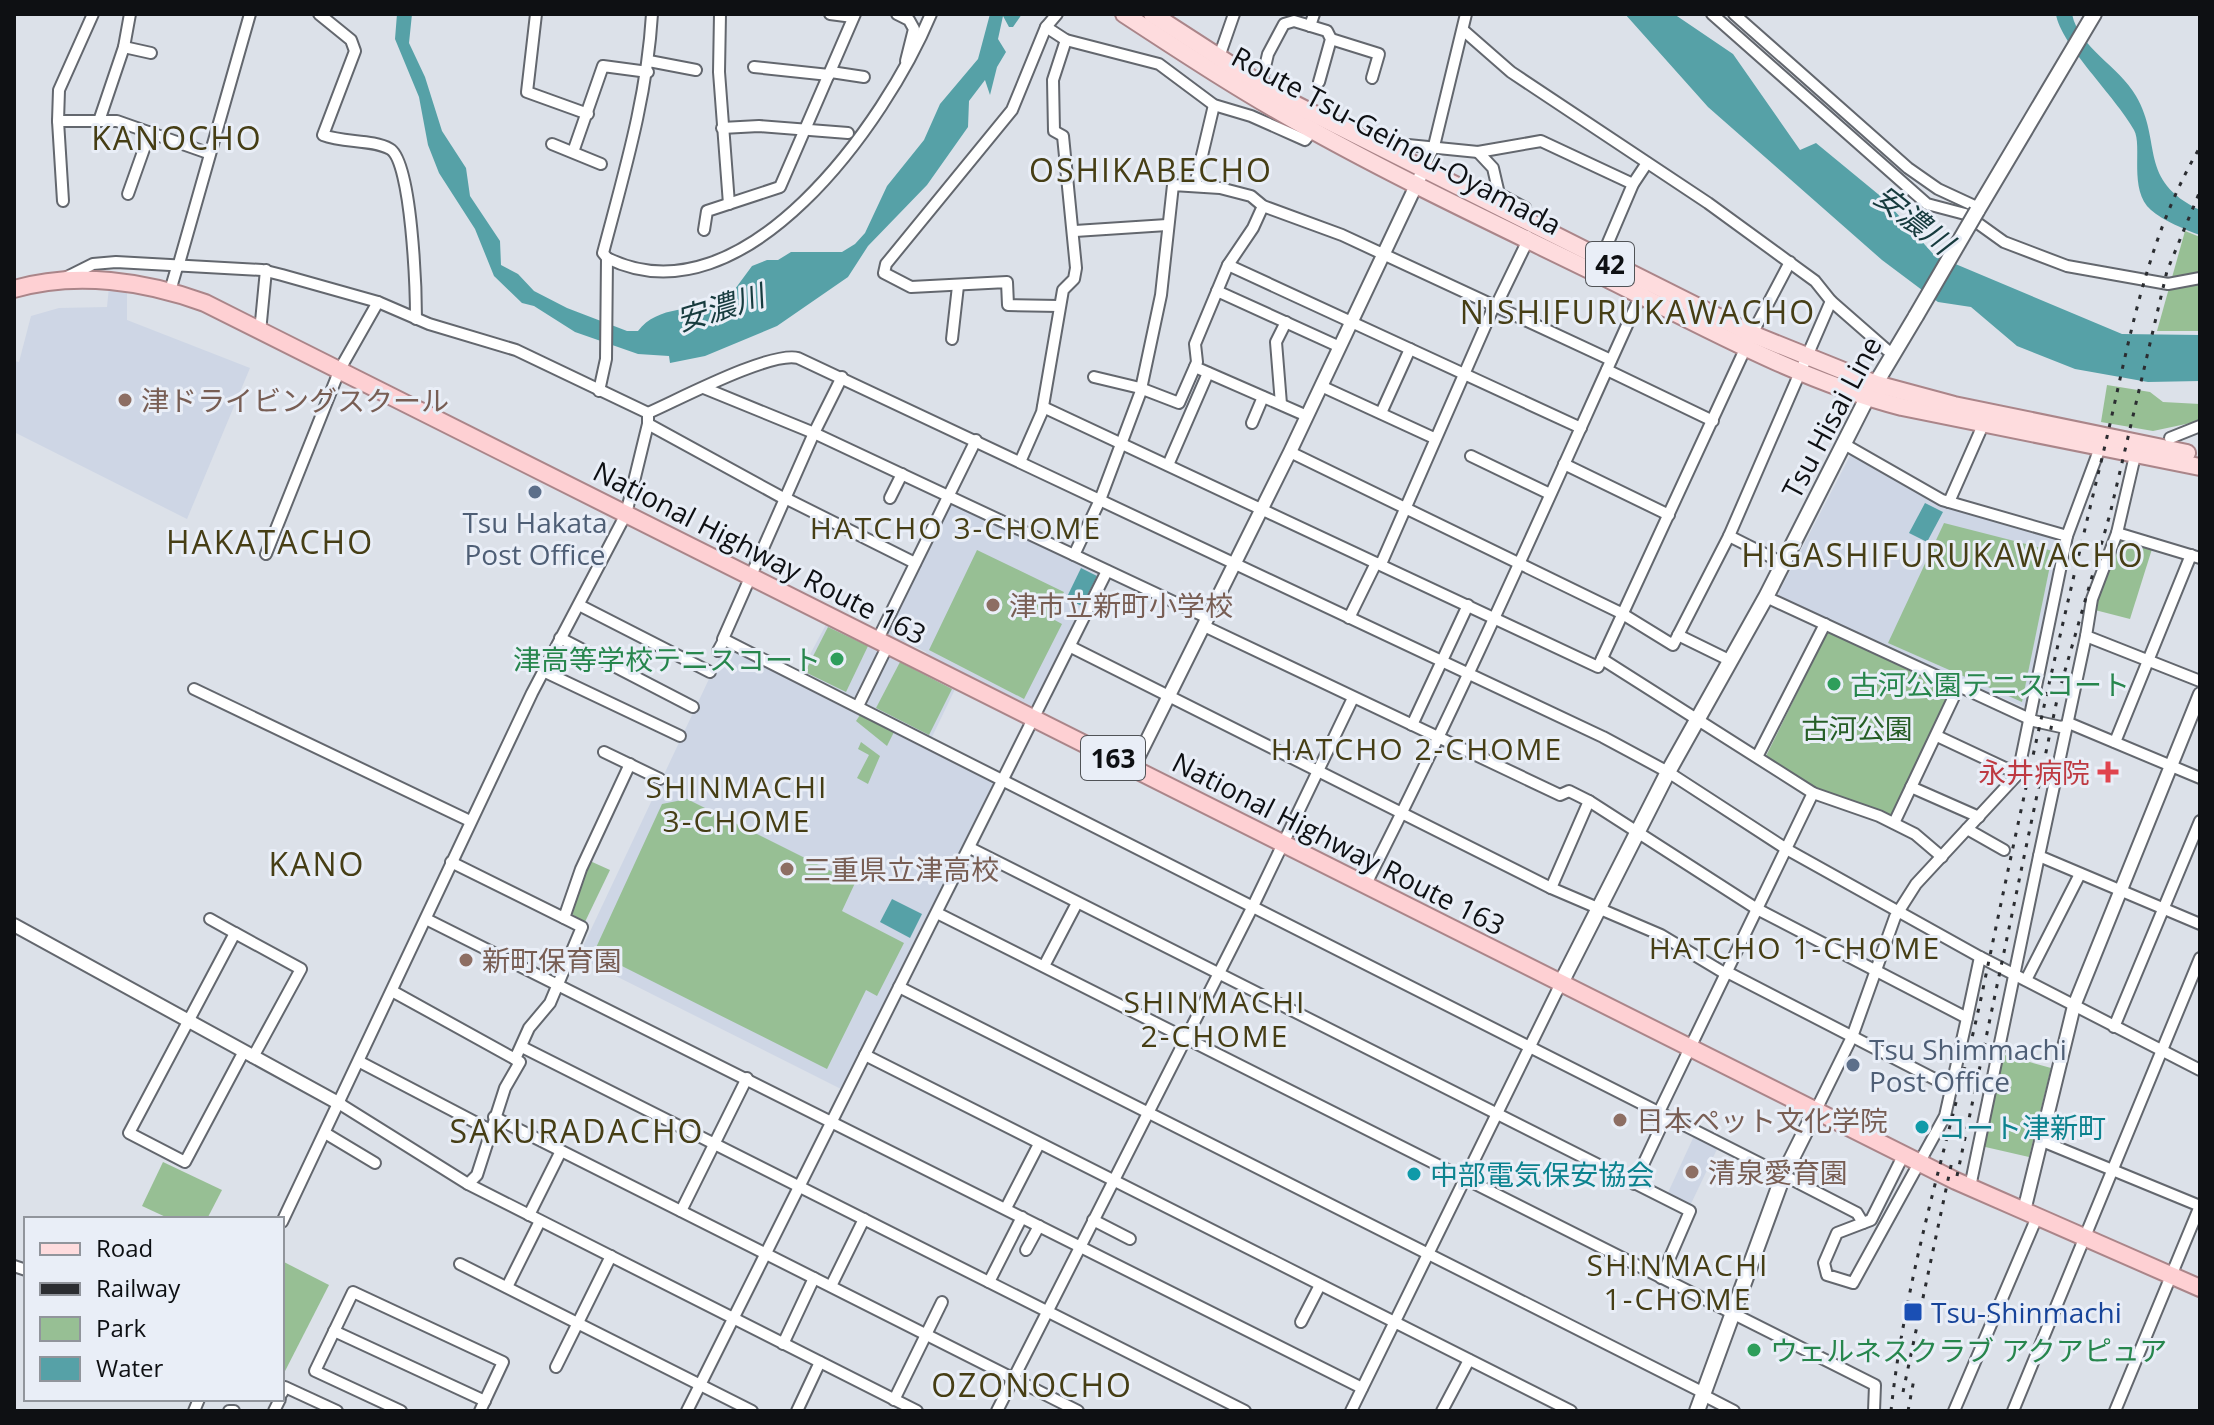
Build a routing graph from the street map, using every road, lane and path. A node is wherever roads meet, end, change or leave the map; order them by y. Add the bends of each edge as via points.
1 (93, 14) edge
2 (130, 14) edge
3 (250, 14) edge
4 (319, 14) edge
5 (536, 14) edge
6 (652, 14) edge
7 (720, 14) edge
8 (830, 14) edge
9 (897, 14) edge
10 (931, 14) edge
11 (1057, 14) edge
12 (1124, 14) edge
13 (1152, 14) edge
14 (1234, 14) edge
15 (1314, 14) edge
16 (1466, 14) edge
17 (1712, 14) edge
18 (1734, 14) edge
19 (2094, 14) edge
20 (854, 16) edge
21 (1310, 26) junction
22 (1046, 27) junction
23 (1463, 30) junction
24 (1331, 39) junction
25 (1066, 40) junction
26 (124, 47) junction
27 (151, 53) dead end
28 (1219, 57) junction
29 (649, 66) junction
30 (754, 67) dead end
31 (906, 67) junction
32 (696, 70) dead end
33 (830, 73) junction
34 (864, 77) dead end
35 (1372, 78) dead end
36 (1319, 82) dead end
37 (1261, 84) junction
38 (1214, 105) junction
39 (588, 114) junction
40 (100, 118) junction
41 (58, 121) junction
42 (1316, 124) junction
43 (722, 128) junction
44 (806, 129) junction
45 (150, 132) junction
46 (848, 133) dead end
47 (552, 144) dead end
48 (1398, 144) dead end
49 (1433, 148) junction
50 (573, 152) junction
51 (1478, 152) junction
52 (208, 153) junction
53 (1647, 163) junction
54 (601, 164) dead end
55 (1420, 177) junction
56 (1633, 184) junction
57 (1195, 185) junction
58 (128, 194) dead end
59 (63, 201) dead end
60 (729, 204) junction
61 (1263, 206) junction
62 (1978, 210) junction
63 (1522, 219) junction
64 (1167, 225) junction
65 (704, 230) dead end
66 (1075, 231) junction
67 (1528, 240) junction
68 (1383, 254) junction
69 (607, 258) junction
70 (1601, 259) junction
71 (1790, 262) junction
72 (1228, 265) junction
73 (177, 267) junction
74 (266, 270) junction
75 (2200, 278) edge
76 (62, 280) junction
77 (958, 286) junction
78 (14, 289) edge
79 (1644, 289) junction
80 (170, 291) junction
81 (1217, 291) junction
82 (1831, 301) junction
83 (378, 302) junction
84 (1059, 306) junction
85 (1495, 306) junction
86 (416, 319) junction
87 (1286, 322) junction
88 (1351, 322) junction
89 (260, 332) junction
90 (952, 339) dead end
91 (1750, 340) junction
92 (1340, 347) junction
93 (1410, 349) junction
94 (1887, 350) dead end
95 (1804, 364) junction
96 (1609, 365) junction
97 (1195, 367) junction
98 (340, 369) junction
99 (1208, 373) junction
100 (1463, 373) junction
101 (842, 377) junction
102 (1094, 377) dead end
103 (1321, 386) junction
104 (704, 388) junction
105 (1141, 390) junction
106 (599, 391) junction
107 (1872, 391) junction
108 (1263, 397) junction
109 (1281, 404) junction
110 (1043, 407) junction
111 (1381, 413) junction
112 (1307, 416) junction
113 (648, 418) junction
114 (1713, 421) junction
115 (1252, 423) dead end
116 (1983, 425) junction
117 (2200, 426) edge
118 (1581, 428) junction
119 (814, 433) junction
120 (1434, 438) junction
121 (2170, 438) dead end
122 (976, 440) junction
123 (1123, 444) junction
124 (1844, 444) junction
125 (1290, 452) junction
126 (2098, 453) dead end
127 (1471, 456) dead end
128 (2200, 458) edge
129 (2134, 460) dead end
130 (1020, 462) junction
131 (1564, 464) junction
132 (1168, 465) junction
133 (2200, 467) edge
134 (902, 474) junction
135 (1550, 494) junction
136 (948, 496) junction
137 (785, 498) junction
138 (890, 498) dead end
139 (1100, 500) junction
140 (1949, 502) junction
141 (1405, 506) junction
142 (1261, 510) junction
143 (626, 514) junction
144 (1669, 515) junction
145 (2117, 533) junction
146 (1729, 536) junction
147 (2067, 536) junction
148 (266, 554) dead end
149 (1074, 555) junction
150 (2196, 556) edge
151 (915, 563) junction
152 (1378, 563) junction
153 (1519, 563) junction
154 (1783, 563) junction
155 (1235, 564) junction
156 (1107, 571) junction
157 (749, 576) junction
158 (1766, 597) junction
159 (579, 605) junction
160 (1468, 605) junction
161 (1494, 617) junction
162 (1622, 617) junction
163 (1349, 618) junction
164 (1206, 622) junction
165 (1825, 624) junction
166 (1678, 635) junction
167 (2086, 636) junction
168 (560, 638) junction
169 (724, 640) junction
170 (883, 642) junction
171 (1071, 647) junction
172 (718, 651) dead end
173 (1602, 659) junction
174 (1729, 660) junction
175 (2149, 661) junction
176 (1442, 662) junction
177 (543, 671) junction
178 (710, 672) dead end
179 (1469, 674) junction
180 (2200, 681) edge
181 (1959, 686) junction
182 (194, 689) dead end
183 (1169, 696) junction
184 (1353, 698) junction
185 (2199, 700) edge
186 (858, 706) junction
187 (693, 707) dead end
188 (1699, 717) junction
189 (2029, 718) junction
190 (1035, 720) junction
191 (1412, 725) junction
192 (2067, 725) junction
193 (680, 736) dead end
194 (1937, 736) junction
195 (1439, 738) junction
196 (2115, 742) junction
197 (604, 752) dead end
198 (1758, 755) junction
199 (630, 764) junction
200 (2171, 766) junction
201 (1133, 768) junction
202 (1319, 772) junction
203 (1668, 772) junction
204 (2018, 774) junction
205 (2200, 778) edge
206 (660, 779) dead end
207 (1003, 780) junction
208 (1911, 787) junction
209 (1813, 793) junction
210 (1589, 801) junction
211 (1402, 814) junction
212 (1979, 817) junction
213 (470, 821) junction
214 (2200, 821) edge
215 (1894, 823) junction
216 (1967, 829) junction
217 (1639, 830) junction
218 (1283, 845) junction
219 (970, 848) junction
220 (1788, 850) junction
221 (2004, 850) dead end
222 (2039, 856) junction
223 (1942, 857) junction
224 (451, 862) junction
225 (2080, 874) junction
226 (1365, 886) junction
227 (1551, 888) junction
228 (2120, 891) junction
229 (1077, 903) junction
230 (1251, 907) junction
231 (1598, 908) junction
232 (1757, 909) junction
233 (2163, 909) junction
234 (1900, 910) junction
235 (937, 913) junction
236 (564, 918) junction
237 (210, 919) dead end
238 (426, 919) junction
239 (2200, 924) edge
240 (14, 925) edge
241 (235, 933) junction
242 (1980, 957) junction
243 (2200, 958) edge
244 (1044, 966) junction
245 (1876, 970) junction
246 (1218, 973) junction
247 (1726, 973) junction
248 (2013, 973) junction
249 (2026, 980) junction
250 (1562, 981) junction
251 (556, 984) junction
252 (899, 987) junction
253 (392, 991) junction
254 (2074, 1006) junction
255 (1967, 1018) junction
256 (188, 1022) junction
257 (2114, 1027) junction
258 (1852, 1037) junction
259 (1185, 1038) junction
260 (1691, 1045) junction
261 (522, 1047) junction
262 (1530, 1048) junction
263 (2162, 1052) junction
264 (248, 1055) junction
265 (865, 1055) junction
266 (515, 1059) junction
267 (360, 1062) junction
268 (2200, 1070) edge
269 (747, 1078) junction
270 (1952, 1088) junction
271 (340, 1104) junction
272 (1817, 1108) junction
273 (1148, 1111) junction
274 (1496, 1114) junction
275 (1662, 1114) junction
276 (494, 1117) junction
277 (832, 1121) junction
278 (490, 1130) junction
279 (325, 1133) junction
280 (2042, 1141) junction
281 (715, 1144) junction
282 (1039, 1144) junction
283 (561, 1151) junction
284 (1904, 1154) junction
285 (1919, 1162) junction
286 (375, 1163) dead end
287 (2113, 1170) junction
288 (1783, 1176) junction
289 (1464, 1180) junction
290 (1113, 1181) junction
291 (468, 1184) junction
292 (1634, 1184) junction
293 (799, 1187) junction
294 (1970, 1187) junction
295 (2200, 1206) edge
296 (1006, 1208) junction
297 (681, 1211) junction
298 (2031, 1214) junction
299 (529, 1215) junction
300 (1022, 1217) junction
301 (284, 1218) edge
302 (864, 1219) junction
303 (1093, 1220) junction
304 (540, 1221) junction
305 (1863, 1223) junction
306 (1039, 1226) junction
307 (2086, 1238) junction
308 (1130, 1239) dead end
309 (1080, 1246) junction
310 (1026, 1250) dead end
311 (1428, 1253) junction
312 (766, 1254) junction
313 (611, 1256) junction
314 (460, 1264) dead end
315 (2171, 1276) junction
316 (814, 1278) junction
317 (1661, 1278) junction
318 (989, 1282) junction
319 (1320, 1285) junction
320 (831, 1286) junction
321 (507, 1287) junction
322 (2200, 1288) edge
323 (942, 1302) dead end
324 (1047, 1312) junction
325 (1733, 1315) junction
326 (734, 1318) junction
327 (1301, 1322) dead end
328 (1395, 1322) junction
329 (578, 1323) junction
330 (334, 1331) junction
331 (926, 1334) junction
332 (783, 1344) junction
333 (1469, 1360) junction
334 (820, 1362) junction
335 (556, 1367) dead end
336 (1014, 1378) junction
337 (700, 1385) junction
338 (1362, 1388) junction
339 (284, 1389) edge
340 (1703, 1394) junction
341 (894, 1400) junction
342 (483, 1406) edge
343 (337, 1411) edge
344 (401, 1411) edge
345 (687, 1411) edge
346 (752, 1411) edge
347 (797, 1411) edge
348 (917, 1411) edge
349 (997, 1411) edge
350 (1078, 1411) edge
351 (1245, 1411) edge
352 (1351, 1411) edge
353 (1442, 1411) edge
354 (1571, 1411) edge
355 (1697, 1411) edge
356 (1734, 1411) edge
357 (1874, 1411) edge
358 (1954, 1411) edge
359 (2013, 1411) edge
360 (2115, 1411) edge

1 - 41 street via 59,90
2 - 26 street
3 - 52 street
4 - 86 street via 351,40 355,51 323,135 386,147 398,160 407,185
5 - 39 street via 527,92
6 - 29 street
7 - 43 street
8 - 20 street
9 - 31 street via 914,29
10 - 31 street
11 - 22 street
12 - 42 main road, Route Tsu-Geinou-Oyamada / 42 via 1214,73
13 - 28 main road, Route Tsu-Geinou-Oyamada / 42
14 - 28 street
15 - 21 street
16 - 23 street
17 - 75 street via 1927,204 1965,214 2004,242 2067,266 2168,284
18 - 62 street via 1908,168
19 - 62 main road, Tsu Hisai Line
20 - 33 street
21 - 24 street via 1327,31
21 - 37 street via 1284,24 1268,54
22 - 25 street
22 - 77 street via 1012,110 886,264 884,273 911,287
23 - 49 street
23 - 53 street via 1511,72
24 - 35 street via 1379,54
24 - 36 street
25 - 38 street via 1159,64
25 - 66 street via 1053,80 1054,131 1063,136
26 - 27 street
26 - 40 street
28 - 37 main road, Route Tsu-Geinou-Oyamada / 42
29 - 32 street
29 - 39 street via 603,66
29 - 69 street via 603,253
30 - 33 street
31 - 69 street via 829,175 794,212 756,238 711,262 682,270 641,271
33 - 34 street
33 - 44 street
37 - 42 main road, Route Tsu-Geinou-Oyamada / 42
38 - 42 street via 1305,140
38 - 57 street
39 - 50 street
40 - 41 street
40 - 45 street
41 - 59 street
42 - 55 main road, Route Tsu-Geinou-Oyamada / 42
43 - 44 street
43 - 60 street
44 - 46 street
44 - 60 street via 780,187
45 - 52 street
45 - 58 street
47 - 50 street
48 - 49 street
49 - 51 street
49 - 55 street
50 - 54 street
51 - 56 street via 1541,141
51 - 63 street via 1493,168 1499,194 1525,208
52 - 73 street
53 - 56 street
53 - 71 street
55 - 63 main road, Route Tsu-Geinou-Oyamada / 42
55 - 67 main road, Route Tsu-Geinou-Oyamada / 42
55 - 68 street
56 - 70 street
57 - 61 street via 1251,196
57 - 64 street via 1173,185
60 - 65 street via 707,211
61 - 68 street
61 - 72 street
62 - 107 main road, Tsu Hisai Line, bridge
63 - 67 street
63 - 70 main road, Route Tsu-Geinou-Oyamada / 42
64 - 66 street
64 - 105 street via 1161,295
66 - 84 street via 1074,279 1063,290
67 - 79 main road, Route Tsu-Geinou-Oyamada / 42
67 - 85 street
68 - 85 street
68 - 88 street
69 - 106 street via 606,359
70 - 79 main road, Route Tsu-Geinou-Oyamada / 42
71 - 82 street
71 - 91 street
72 - 81 street
72 - 88 street
73 - 74 street
73 - 76 street via 102,262
73 - 80 street
74 - 83 street
74 - 89 street
76 - 78 highway, National Highway Route 163 / 163
76 - 80 highway, National Highway Route 163 / 163 via 123,282
77 - 84 street via 1007,282 1008,305
77 - 90 street
79 - 91 main road, Route Tsu-Geinou-Oyamada / 42
79 - 96 street
80 - 89 highway, National Highway Route 163 / 163
81 - 87 street
81 - 97 street via 1195,344
82 - 94 street
82 - 95 street
83 - 86 street
83 - 98 street
84 - 110 street
85 - 96 street
85 - 100 street
86 - 106 street via 516,350
87 - 92 street
87 - 109 street via 1276,342
88 - 92 street
88 - 93 street
89 - 98 highway, National Highway Route 163 / 163
91 - 95 main road, Route Tsu-Geinou-Oyamada / 42
91 - 114 street
92 - 103 street
93 - 100 street
93 - 111 street
95 - 107 main road, Route Tsu-Geinou-Oyamada / 42
95 - 146 street
96 - 114 street
96 - 118 street
97 - 99 street
97 - 105 street via 1179,403
98 - 143 highway, National Highway Route 163 / 163
98 - 148 street
99 - 108 street
99 - 132 street
100 - 118 street
100 - 120 street
101 - 104 street via 792,356
101 - 119 street
101 - 122 street
102 - 105 street
103 - 111 street
103 - 112 street
104 - 113 street
104 - 119 street
105 - 123 street
106 - 113 street
107 - 116 main road, Route Tsu-Geinou-Oyamada / 42
107 - 124 main road, Tsu Hisai Line
107 - 128 main road, Route Tsu-Geinou-Oyamada / 42 via 2161,445
108 - 109 street
108 - 115 street
109 - 112 street
110 - 123 street
110 - 130 street
111 - 120 street
112 - 125 street
113 - 137 street
113 - 143 street
114 - 144 street
116 - 133 main road, Route Tsu-Geinou-Oyamada / 42
116 - 140 street
117 - 121 street
118 - 131 street
119 - 134 street
119 - 137 street
120 - 141 street
122 - 130 street
122 - 136 street
123 - 132 street
123 - 139 street
124 - 140 street
124 - 154 main road, Tsu Hisai Line
125 - 141 street
125 - 142 street
126 - 147 street
127 - 135 street
129 - 145 street
130 - 139 street
131 - 135 street
131 - 144 street
132 - 142 street
134 - 136 street
134 - 138 street
135 - 153 street
136 - 149 street
136 - 151 street
137 - 151 street
137 - 157 street
139 - 149 street
139 - 155 street
140 - 147 street
141 - 152 street
141 - 153 street
142 - 152 street
142 - 155 street
143 - 157 highway, National Highway Route 163 / 163
143 - 159 street
144 - 162 street
145 - 150 street
145 - 167 street via 2092,599
146 - 154 street
146 - 166 street
147 - 189 street
149 - 156 street
150 - 175 street
151 - 170 street
152 - 160 street
152 - 163 street
153 - 161 street
153 - 162 street
154 - 158 main road, Tsu Hisai Line
155 - 163 street
155 - 164 street
156 - 164 street
156 - 171 street
157 - 169 street
157 - 170 highway, National Highway Route 163 / 163
158 - 165 street
158 - 174 main road, Tsu Hisai Line
159 - 168 street
159 - 178 street
160 - 161 street
160 - 176 street
161 - 173 street via 1598,667
161 - 179 street
162 - 166 street via 1673,645
162 - 173 street
163 - 176 street
164 - 183 street
164 - 184 street
165 - 181 street
165 - 198 street
166 - 174 street
167 - 175 street
167 - 192 street
168 - 177 street
168 - 187 street
169 - 172 street
169 - 186 street
170 - 186 street
170 - 190 highway, National Highway Route 163 / 163
171 - 183 street
171 - 190 street
173 - 188 street
174 - 188 main road, Tsu Hisai Line
175 - 180 street
175 - 196 street
176 - 179 street
176 - 191 street
177 - 193 street
177 - 213 street
179 - 195 street
179 - 203 street
181 - 189 street
181 - 194 street
182 - 213 street
183 - 201 street
183 - 202 street
184 - 191 street
184 - 202 street
185 - 200 street
186 - 207 street
188 - 198 street
188 - 203 main road, Tsu Hisai Line
189 - 192 street
189 - 204 street
190 - 201 highway, National Highway Route 163 / 163
190 - 207 street
191 - 195 street
192 - 196 street
192 - 222 street
194 - 204 street
194 - 208 street
195 - 210 street via 1560,795 1569,791
195 - 211 street
196 - 200 street
197 - 199 street
198 - 209 street
199 - 206 street
199 - 236 street
200 - 205 street
200 - 228 street
201 - 218 highway, National Highway Route 163 / 163
202 - 211 street
202 - 218 street
203 - 217 main road, Tsu Hisai Line
203 - 220 street
204 - 212 street
207 - 219 street
207 - 230 street
208 - 212 street
208 - 215 street
209 - 215 street
209 - 220 street
210 - 217 street
210 - 227 street
211 - 226 street
211 - 227 street
212 - 216 street
213 - 224 street
214 - 233 street
215 - 223 street
216 - 221 street
216 - 223 street
217 - 231 main road, Tsu Hisai Line
217 - 232 street
218 - 226 highway, National Highway Route 163 / 163
218 - 230 street
219 - 229 street
219 - 235 street
220 - 232 street
220 - 234 street
222 - 225 street
222 - 248 street
223 - 234 street
224 - 236 street
224 - 238 street
225 - 228 street
225 - 249 street
226 - 250 highway, National Highway Route 163 / 163
227 - 231 street
228 - 233 street
228 - 254 street
229 - 244 street
229 - 246 street
230 - 246 street
230 - 262 street
231 - 247 street via 1661,935
231 - 250 main road, Tsu Hisai Line
232 - 245 street
232 - 247 street
233 - 239 street
233 - 257 street
234 - 242 street
234 - 245 street
235 - 244 street
235 - 252 street
236 - 251 street via 582,927
237 - 241 street
238 - 251 street
238 - 253 street
240 - 256 street
241 - 256 street
241 - 264 street via 301,969
242 - 248 street
242 - 255 street
243 - 263 street
244 - 259 street
245 - 255 street
245 - 258 street
246 - 259 street
246 - 274 street
247 - 258 street
247 - 260 street
248 - 249 street
248 - 294 street
249 - 254 street
250 - 260 highway, National Highway Route 163 / 163
250 - 262 street
251 - 261 street
251 - 269 street
252 - 265 street
252 - 273 street
253 - 266 street
253 - 267 street
254 - 257 street
254 - 280 street
255 - 270 street
256 - 264 street
256 - 264 street via 129,1133 185,1162
257 - 263 street
258 - 270 street
258 - 272 street
259 - 273 street
259 - 289 street
260 - 272 highway, National Highway Route 163 / 163
260 - 275 street
261 - 266 street
261 - 281 street
262 - 274 street
262 - 275 street
263 - 268 street
263 - 287 street
264 - 271 street
265 - 277 street
265 - 282 street
266 - 276 street via 520,1062
267 - 271 street
267 - 278 street
269 - 277 street
269 - 281 street
270 - 285 street via 1945,1116
271 - 279 street
271 - 291 street
272 - 284 highway, National Highway Route 163 / 163
272 - 288 main road
273 - 290 street
273 - 311 street
274 - 289 street
274 - 292 street
275 - 288 street
275 - 292 street
276 - 278 street
276 - 283 street
277 - 293 street
277 - 296 street
278 - 291 street via 477,1175
279 - 286 street
279 - 301 street
280 - 287 street
280 - 298 street
281 - 293 street
281 - 297 street
282 - 290 street
282 - 296 street
283 - 297 street
283 - 299 street
284 - 285 highway, National Highway Route 163 / 163
284 - 305 street via 1871,1220
285 - 294 highway, National Highway Route 163 / 163
285 - 305 street via 1858,1279 1853,1283 1827,1275 1824,1263 1837,1233
287 - 295 street
287 - 307 street
288 - 305 street via 1857,1213
288 - 325 main road
289 - 311 street
289 - 317 street
290 - 303 street
290 - 319 street
291 - 299 street
292 - 317 street via 1690,1211
293 - 302 street
293 - 312 street
294 - 298 highway, National Highway Route 163 / 163
295 - 315 street
296 - 300 street
297 - 312 street
298 - 307 highway, National Highway Route 163 / 163
298 - 358 street
299 - 304 street
300 - 306 street
300 - 318 street
302 - 318 street
302 - 320 street
303 - 308 street
303 - 309 street
304 - 313 street
304 - 321 street
306 - 309 street
306 - 310 street
307 - 315 highway, National Highway Route 163 / 163
307 - 359 street
309 - 324 street
309 - 338 street
311 - 328 street
311 - 340 street
312 - 316 street
312 - 326 street
313 - 326 street
313 - 329 street
314 - 321 street
315 - 322 highway, National Highway Route 163 / 163
315 - 360 street
316 - 320 street
316 - 332 street
317 - 325 street
318 - 324 street
319 - 327 street
319 - 328 street
320 - 331 street
321 - 329 street
323 - 331 street
324 - 336 street
324 - 351 street
325 - 340 main road
325 - 357 street via 1875,1385
326 - 332 street
326 - 337 street
328 - 333 street
328 - 338 street
329 - 335 street
329 - 337 street
330 - 342 street
330 - 342 street via 353,1292 503,1362
330 - 344 street via 315,1371
331 - 336 street
331 - 341 street
332 - 334 street
333 - 353 street
333 - 354 street
334 - 341 street
334 - 347 street
336 - 349 street
336 - 350 street
337 - 345 street
337 - 346 street
338 - 352 street
339 - 343 street
340 - 355 main road
340 - 356 street
341 - 348 street

